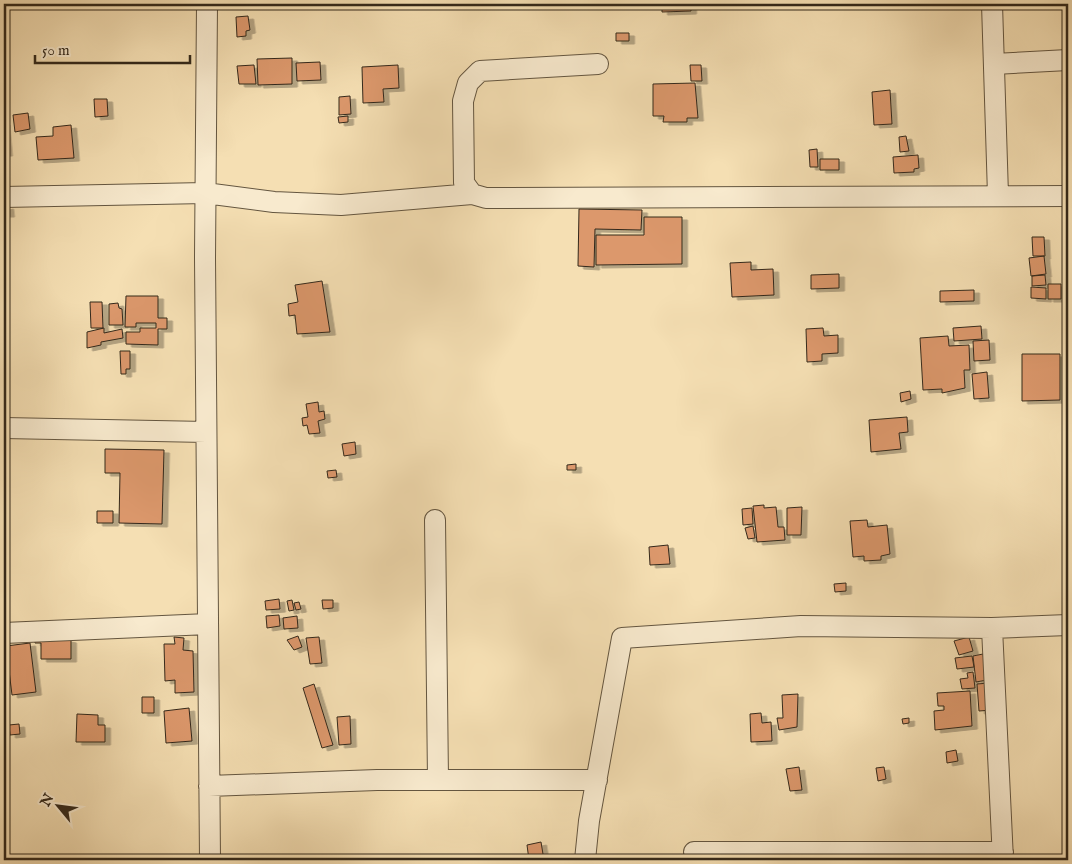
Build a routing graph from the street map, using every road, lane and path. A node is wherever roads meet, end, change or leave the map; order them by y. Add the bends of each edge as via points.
1 (207, 4) edge
2 (992, 4) edge
3 (1068, 60) edge
4 (598, 64) dead end
5 (994, 64) junction
6 (206, 193) junction
7 (472, 194) junction
8 (998, 195) junction
9 (1068, 196) edge
10 (4, 197) edge
11 (4, 428) edge
12 (206, 432) junction
13 (435, 520) dead end
14 (208, 624) junction
15 (1068, 625) edge
16 (992, 628) junction
17 (4, 633) edge
18 (438, 780) junction
19 (597, 780) junction
20 (209, 786) junction
21 (694, 852) dead end
22 (1003, 856) edge
23 (210, 860) edge
24 (586, 860) edge

1 - 6 street
2 - 5 street
3 - 5 street
4 - 7 street via 480,71 468,84 463,101 464,183
5 - 8 street
6 - 7 street via 274,202 341,205
6 - 10 street
6 - 12 street
7 - 8 street via 486,198
8 - 9 street
11 - 12 street
12 - 14 street
13 - 18 street
14 - 17 street
14 - 20 street
15 - 16 street
16 - 19 street via 801,626 622,638
16 - 22 street
18 - 19 street
18 - 20 street
19 - 24 street
20 - 23 street
21 - 22 street

